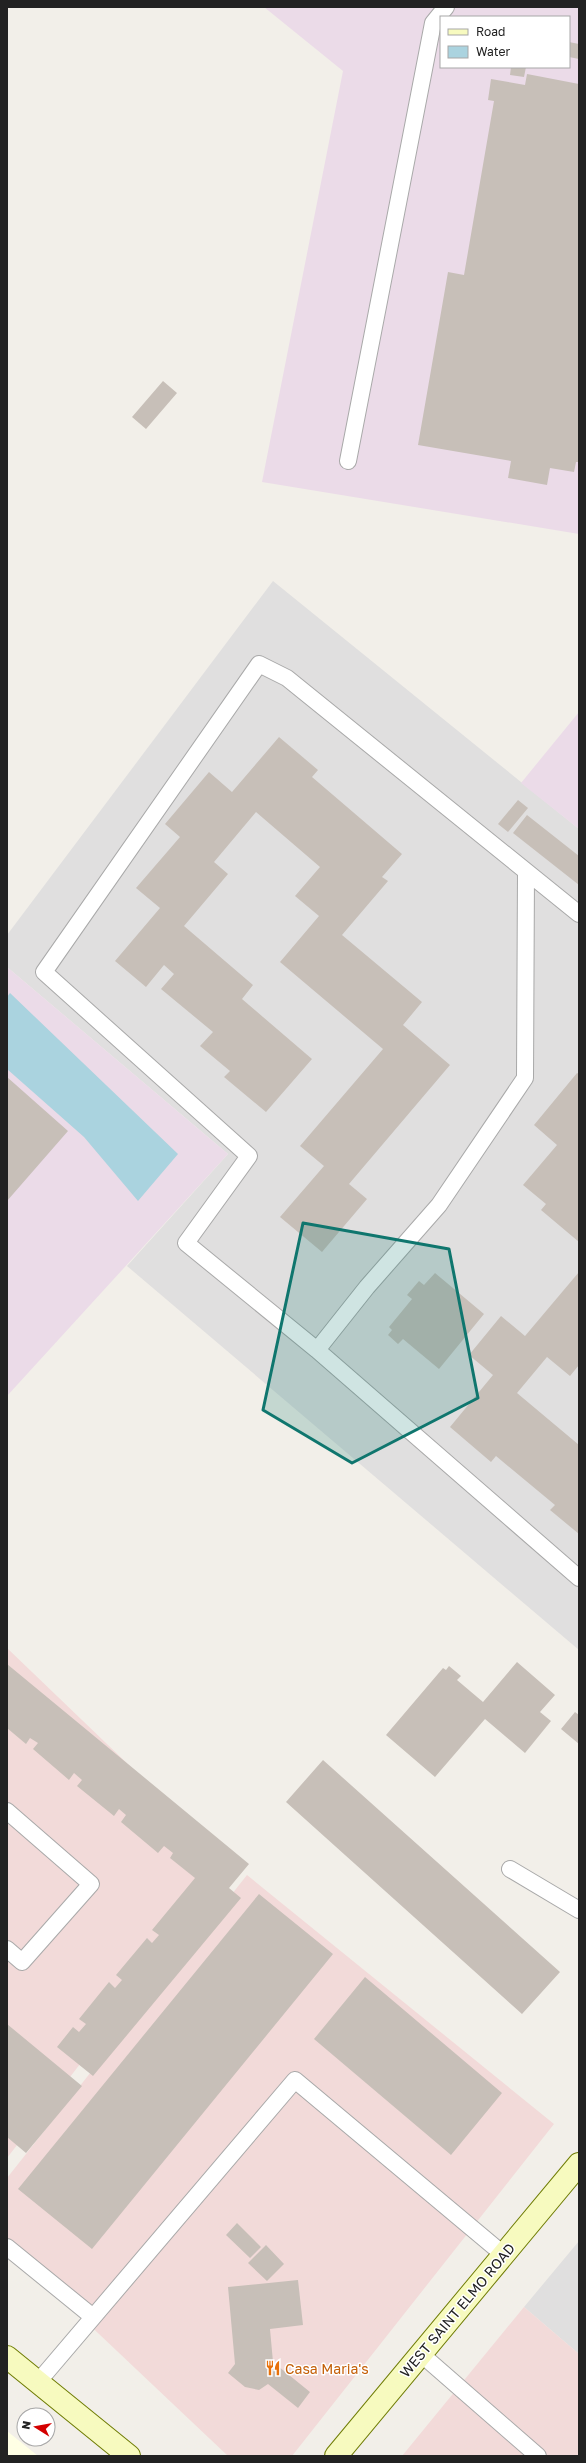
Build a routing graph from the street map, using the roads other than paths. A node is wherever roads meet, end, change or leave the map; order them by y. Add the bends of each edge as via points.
1 (446, 7) edge
2 (348, 460) dead end
3 (526, 872) junction
4 (579, 914) edge
5 (317, 1350) junction
6 (579, 1578) edge
7 (7, 1812) edge
8 (510, 1869) dead end
9 (579, 1910) edge
10 (7, 1949) edge
11 (579, 2164) edge
12 (7, 2247) edge
13 (504, 2255) junction
14 (93, 2317) junction
15 (421, 2354) junction
16 (7, 2357) edge
17 (38, 2382) junction
18 (344, 2453) edge
19 (129, 2456) edge
20 (538, 2456) edge

1 - 2 lane via 433,22
3 - 4 lane
3 - 5 lane via 525,1078 439,1205 367,1287
3 - 5 lane via 287,678 258,664 44,972 249,1156 186,1243
5 - 6 lane
7 - 10 lane via 91,1884 22,1962
8 - 9 lane
11 - 13 street, WEST SAINT ELMO ROAD
12 - 14 lane
13 - 14 lane via 295,2080
13 - 15 street, WEST SAINT ELMO ROAD
14 - 17 lane
15 - 18 street, WEST SAINT ELMO ROAD
15 - 20 lane
16 - 17 street
17 - 19 street

